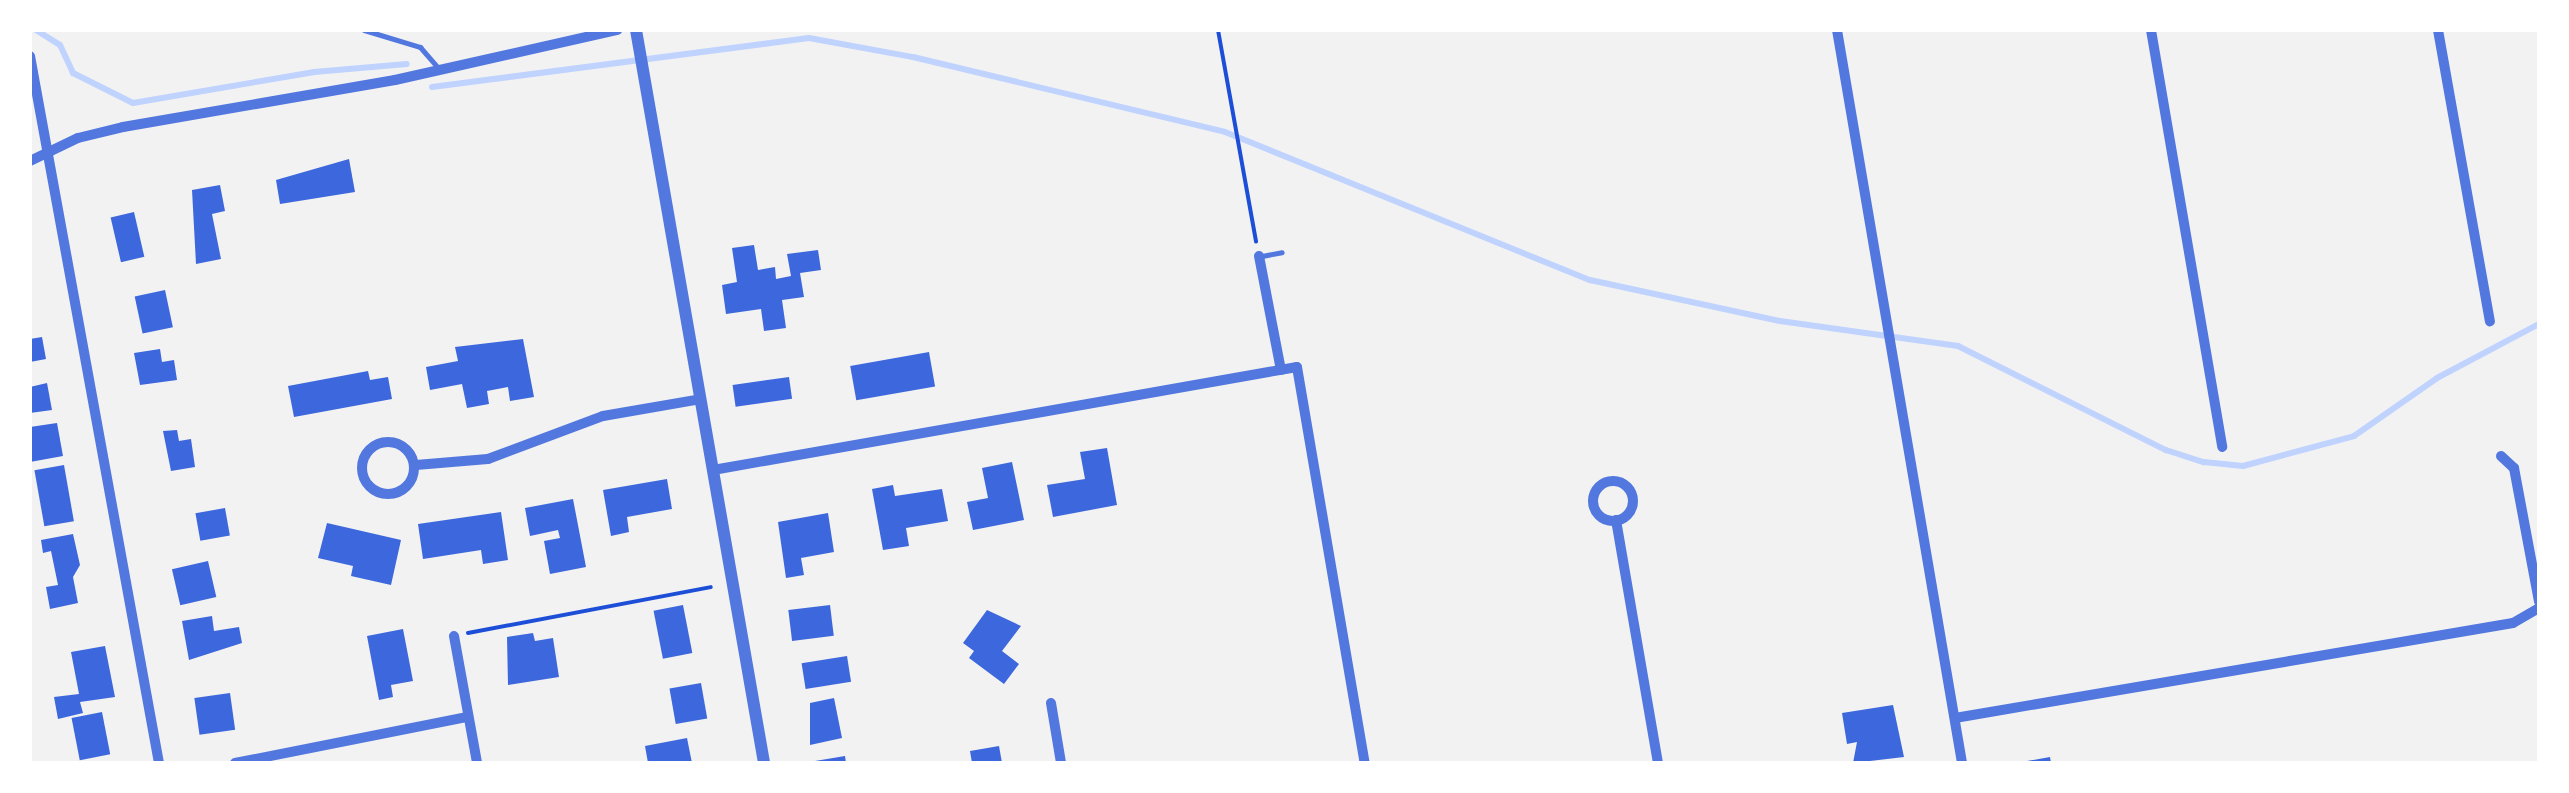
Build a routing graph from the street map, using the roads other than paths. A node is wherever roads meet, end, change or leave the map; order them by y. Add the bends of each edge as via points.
1 (364, 30) edge
2 (616, 30) edge
3 (1836, 30) edge
4 (2150, 30) edge
5 (2438, 30) edge
6 (637, 34) edge
7 (30, 56) edge
8 (440, 70) junction
9 (47, 149) junction
10 (30, 160) edge
11 (1282, 252) dead end
12 (1259, 256) joint
13 (2490, 320) dead end
14 (1281, 370) junction
15 (700, 399) junction
16 (2222, 447) dead end
17 (2501, 456) dead end
18 (416, 465) junction
19 (713, 470) junction
20 (1616, 520) dead end
21 (2539, 605) edge
22 (454, 636) road end
23 (1051, 703) dead end
24 (468, 718) junction
25 (1954, 718) junction
26 (158, 763) edge
27 (235, 763) edge
28 (478, 763) edge
29 (764, 763) edge
30 (1061, 763) edge
31 (1365, 763) edge
32 (1658, 763) edge
33 (1962, 763) edge

1 - 8 lane via 420,48
2 - 8 street
3 - 25 street
4 - 16 street
5 - 13 street
6 - 15 street
7 - 9 street
8 - 9 street via 123,127
9 - 10 street
9 - 26 street
11 - 12 lane
12 - 14 street
14 - 19 street
14 - 31 street via 1297,367
15 - 18 street via 603,416 488,459
15 - 19 street
17 - 21 street via 2514,468
18 - 18 street via 404,447 385,442 368,451 362,464 372,488 390,494 414,478
19 - 29 street
20 - 32 street
21 - 25 street via 2514,624
22 - 24 street
23 - 30 street
24 - 27 street
24 - 28 street
25 - 33 street

